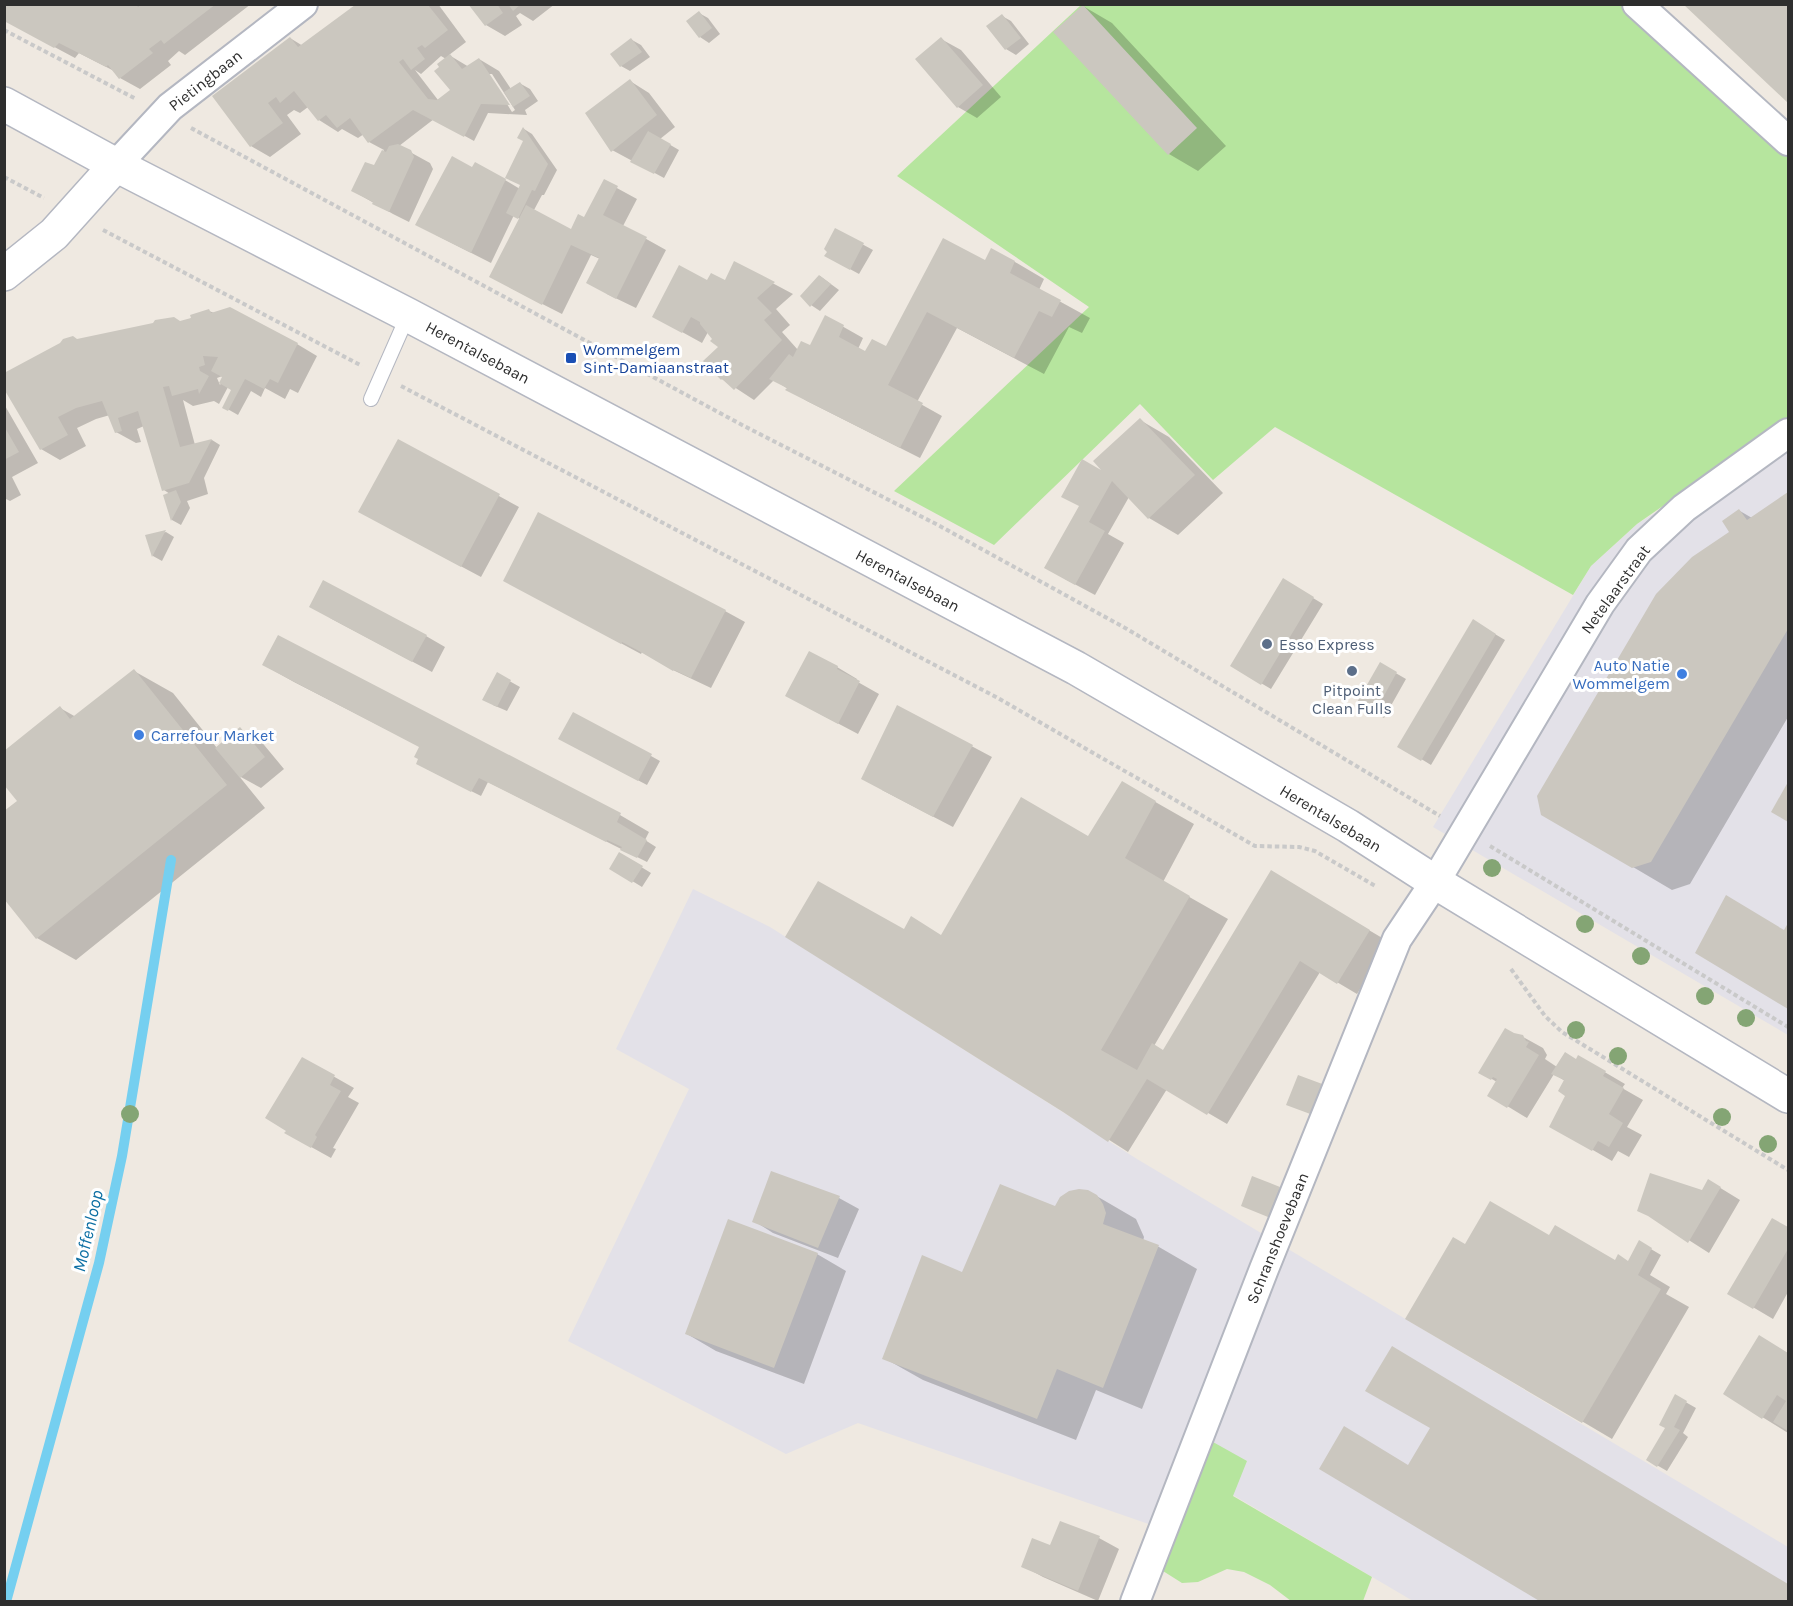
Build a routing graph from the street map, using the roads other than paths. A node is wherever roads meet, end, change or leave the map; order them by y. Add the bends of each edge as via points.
1 (303, 4) edge
2 (1637, 4) edge
3 (4, 104) edge
4 (1788, 141) edge
5 (116, 165) junction
6 (4, 274) edge
7 (408, 315) junction
8 (371, 399) dead end
9 (1788, 433) edge
10 (1436, 882) junction
11 (1788, 1095) edge
12 (1135, 1602) edge

1 - 5 street, Pietingbaan via 163,113
2 - 4 street
3 - 5 main road, Herentalsebaan
5 - 6 main road via 54,234
5 - 7 main road, Herentalsebaan
7 - 8 lane
7 - 10 main road, Herentalsebaan via 1076,668 1348,826
9 - 10 street, Netelaarstraat via 1684,508 1639,550 1600,604
10 - 11 main road, Herentalsebaan
10 - 12 street, Schranshoevebaan via 1397,939

